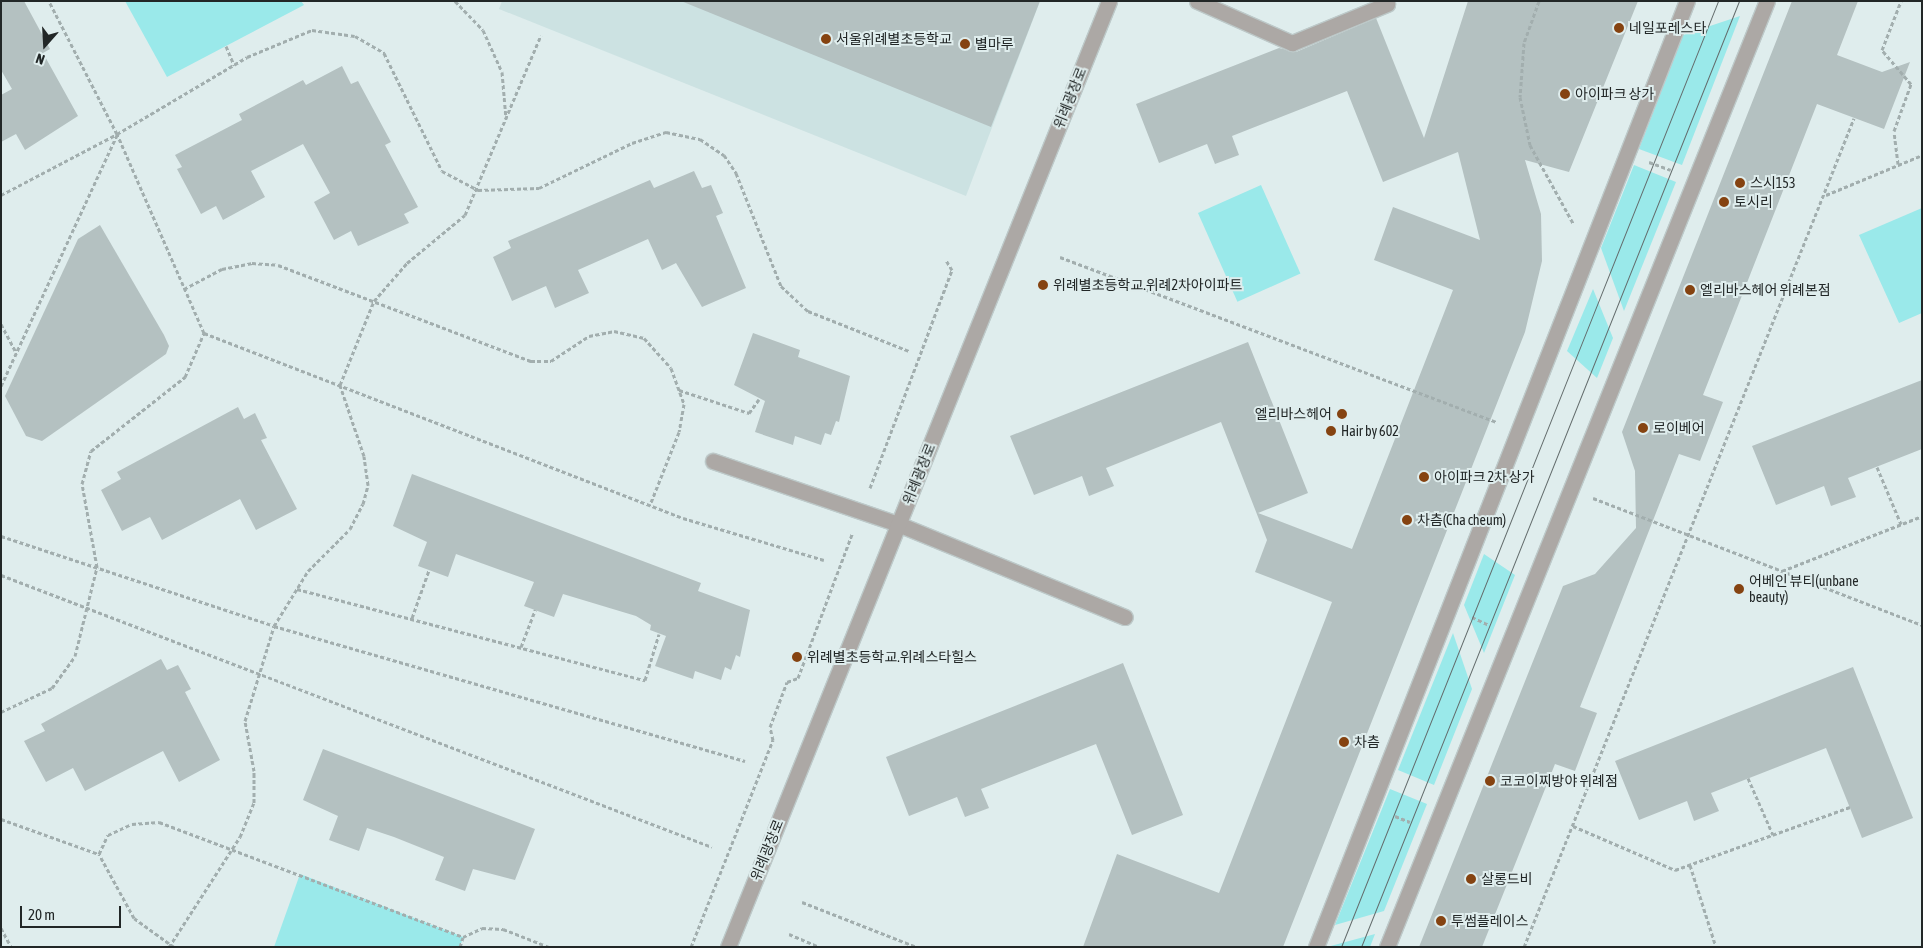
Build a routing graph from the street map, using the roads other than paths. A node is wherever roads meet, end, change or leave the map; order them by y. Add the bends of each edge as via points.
1 (1109, 1) edge
2 (1197, 1) edge
3 (1687, 1) edge
4 (1767, 1) edge
5 (1387, 4) dead end
6 (713, 461) dead end
7 (898, 524) junction
8 (1125, 617) dead end
9 (728, 947) edge
10 (1316, 947) edge
11 (1387, 947) edge

1 - 7 street, 위례광장로
2 - 5 street via 1292,43
3 - 10 street
4 - 11 street
6 - 7 street
7 - 8 street
7 - 9 street, 위례광장로

